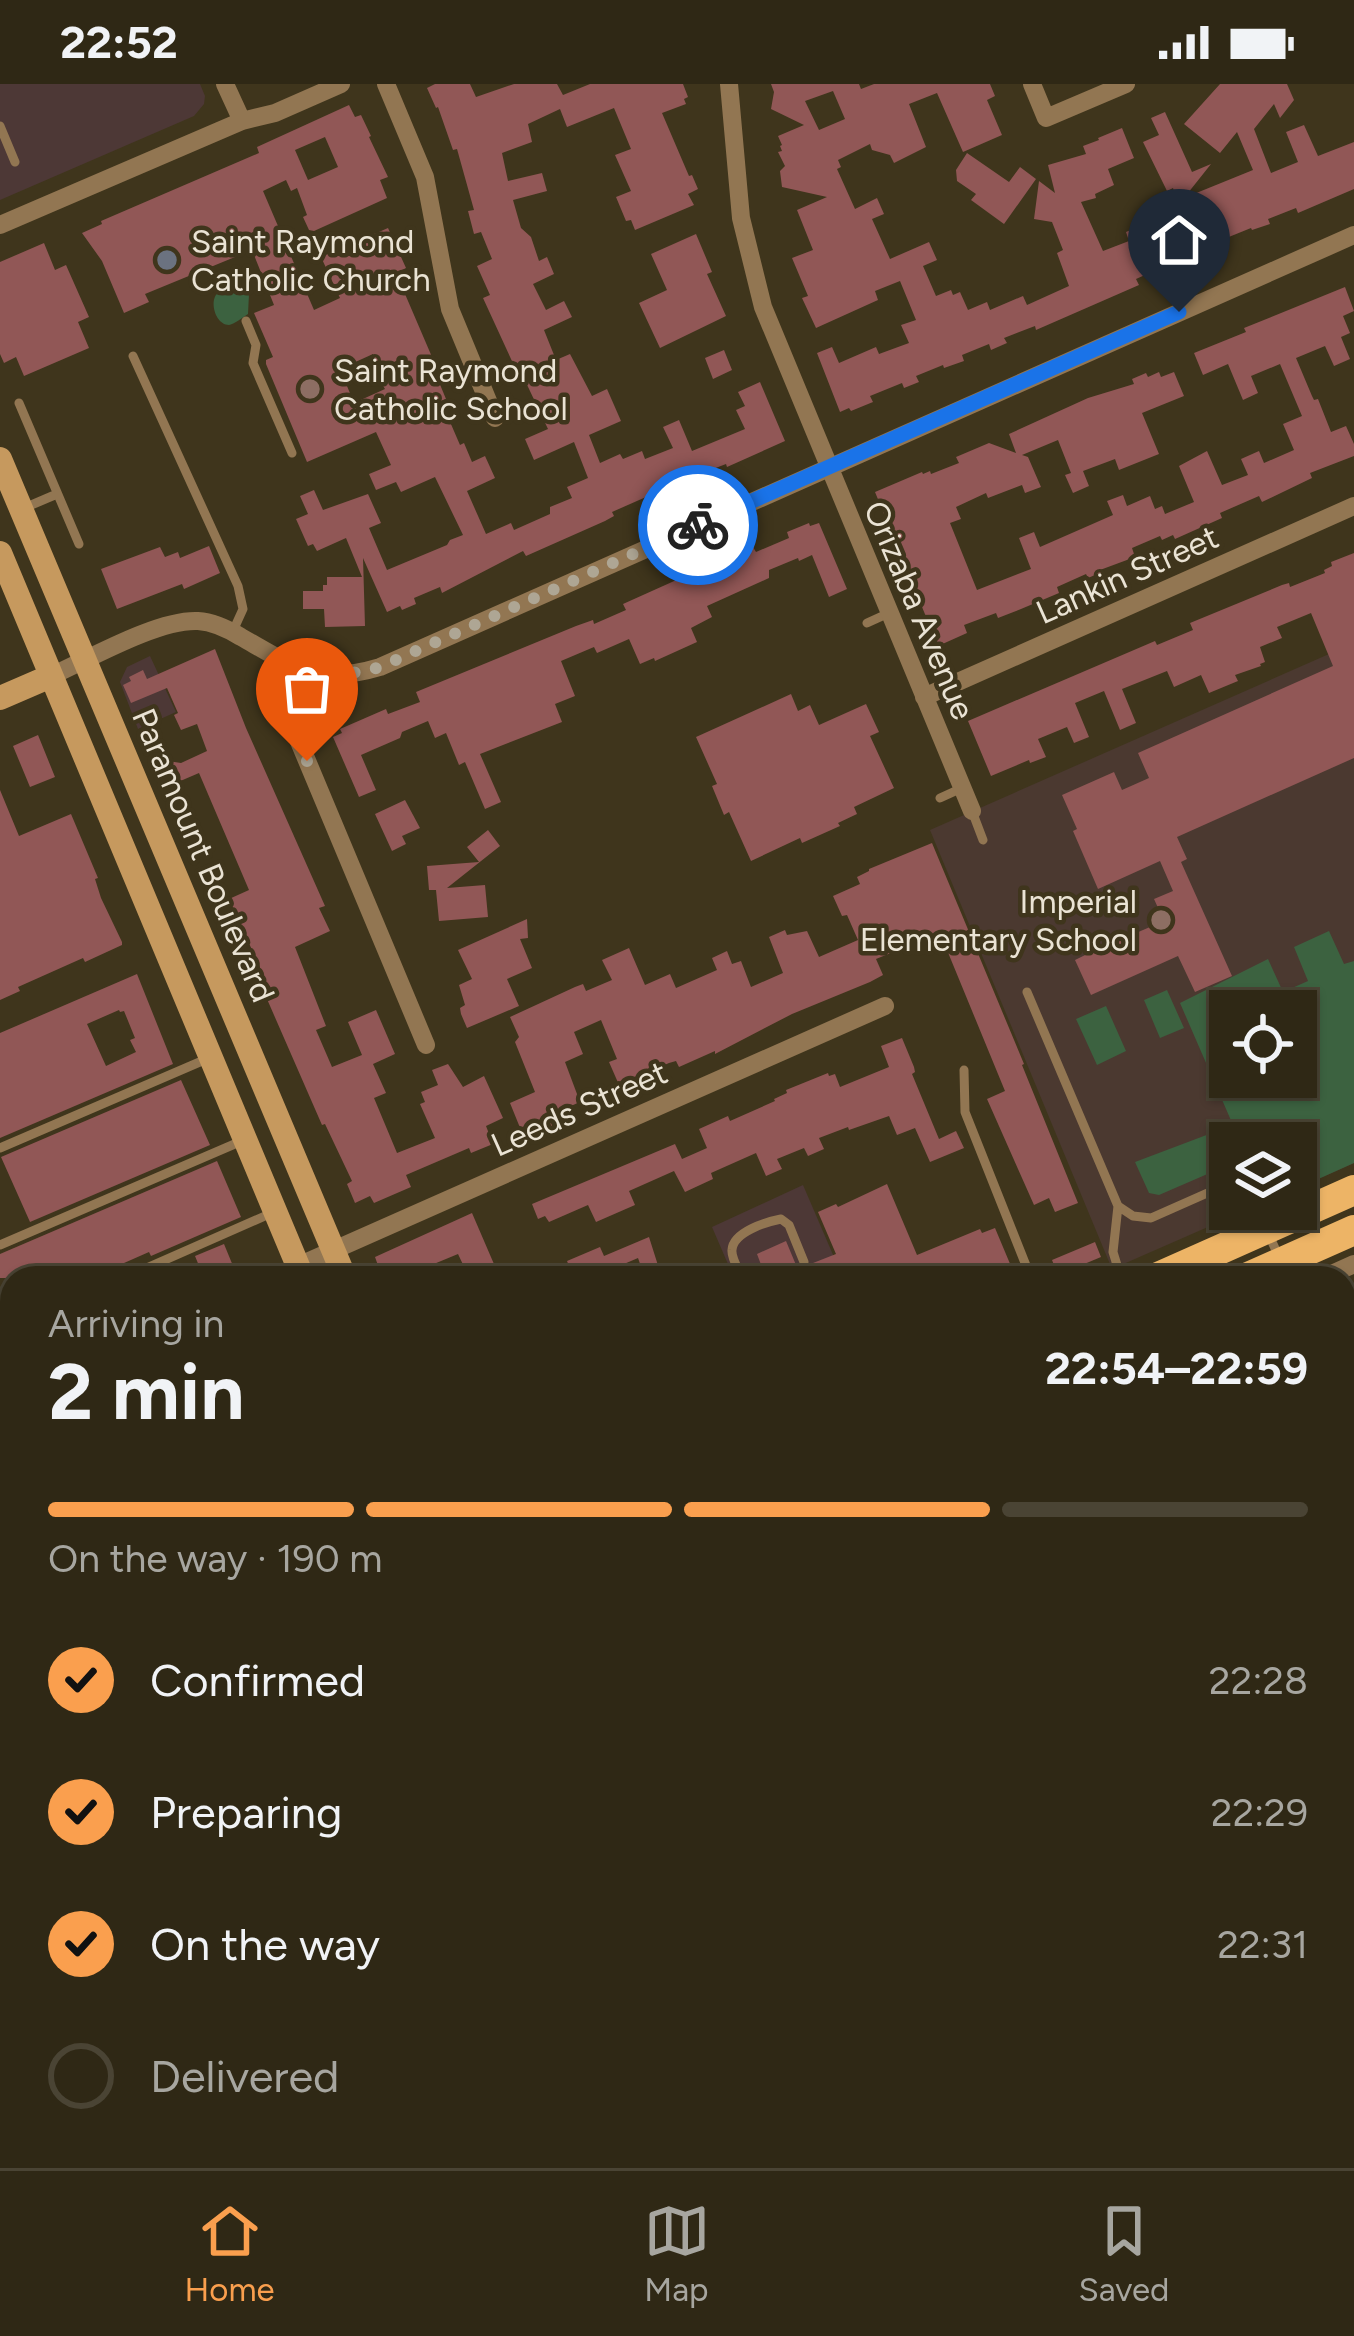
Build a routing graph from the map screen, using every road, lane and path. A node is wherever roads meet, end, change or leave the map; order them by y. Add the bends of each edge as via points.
1 (225, 84) edge
2 (341, 84) edge
3 (386, 84) edge
4 (730, 84) edge
5 (1032, 84) edge
6 (1126, 84) edge
7 (3, 121) edge
8 (242, 121) junction
9 (15, 162) dead end
10 (0, 225) edge
11 (1354, 235) edge
12 (246, 321) dead end
13 (133, 356) dead end
14 (19, 403) dead end
15 (495, 418) dead end
16 (292, 453) dead end
17 (0, 459) edge
18 (829, 467) junction
19 (57, 494) junction
20 (1354, 506) edge
21 (22, 509) junction
22 (79, 544) dead end
23 (0, 553) edge
24 (890, 613) junction
25 (867, 623) dead end
26 (233, 632) junction
27 (86, 661) junction
28 (299, 670) junction
29 (51, 676) junction
30 (924, 697) junction
31 (0, 698) edge
32 (963, 788) junction
33 (940, 798) dead end
34 (972, 812) joint
35 (983, 840) dead end
36 (1027, 992) dead end
37 (885, 1006) dead end
38 (426, 1045) dead end
39 (209, 1058) junction
40 (964, 1070) dead end
41 (244, 1140) junction
42 (0, 1148) edge
43 (1354, 1190) edge
44 (1209, 1192) edge
45 (1317, 1202) edge
46 (1118, 1206) junction
47 (274, 1212) junction
48 (1242, 1230) edge
49 (1267, 1230) edge
50 (1354, 1230) edge
51 (0, 1245) edge
52 (334, 1250) junction
53 (805, 1262) dead end
54 (1281, 1262) junction
55 (151, 1266) edge
56 (297, 1266) edge
57 (309, 1266) edge
58 (340, 1266) edge
59 (737, 1266) edge
60 (1026, 1266) edge
61 (1117, 1266) edge
62 (1178, 1266) edge
63 (1272, 1266) edge

1 - 8 street
2 - 8 street
3 - 15 street via 425,177 450,309
4 - 18 street, Orizaba Avenue via 754,277
5 - 6 street via 1046,118
7 - 9 lane
8 - 10 street
11 - 18 street
12 - 16 lane via 253,363
13 - 26 lane via 238,586 243,609
14 - 19 lane
17 - 21 main road, Paramount Boulevard
18 - 24 street, Orizaba Avenue
18 - 28 street via 380,667 338,675
19 - 21 lane
19 - 22 lane
20 - 30 street, Lankin Street
21 - 27 main road, Paramount Boulevard
23 - 29 main road
24 - 25 lane
24 - 30 street, Orizaba Avenue
26 - 27 street via 181,622
26 - 28 street
27 - 29 street
27 - 52 main road, Paramount Boulevard
28 - 38 street via 290,721
29 - 31 main road
29 - 39 main road
30 - 32 street, Orizaba Avenue
32 - 33 lane
32 - 34 street, Orizaba Avenue
34 - 35 lane
36 - 46 lane
37 - 52 street, Leeds Street
39 - 41 main road
39 - 42 lane
40 - 60 lane via 965,1112
41 - 47 main road
41 - 51 lane
43 - 45 main road
44 - 46 lane via 1150,1218
46 - 61 lane
47 - 55 lane
47 - 56 main road
48 - 62 main road
49 - 54 lane
50 - 54 main road
52 - 57 street, Leeds Street
52 - 58 main road, Paramount Boulevard
53 - 59 lane via 781,1219 739,1236 731,1252
54 - 63 main road

